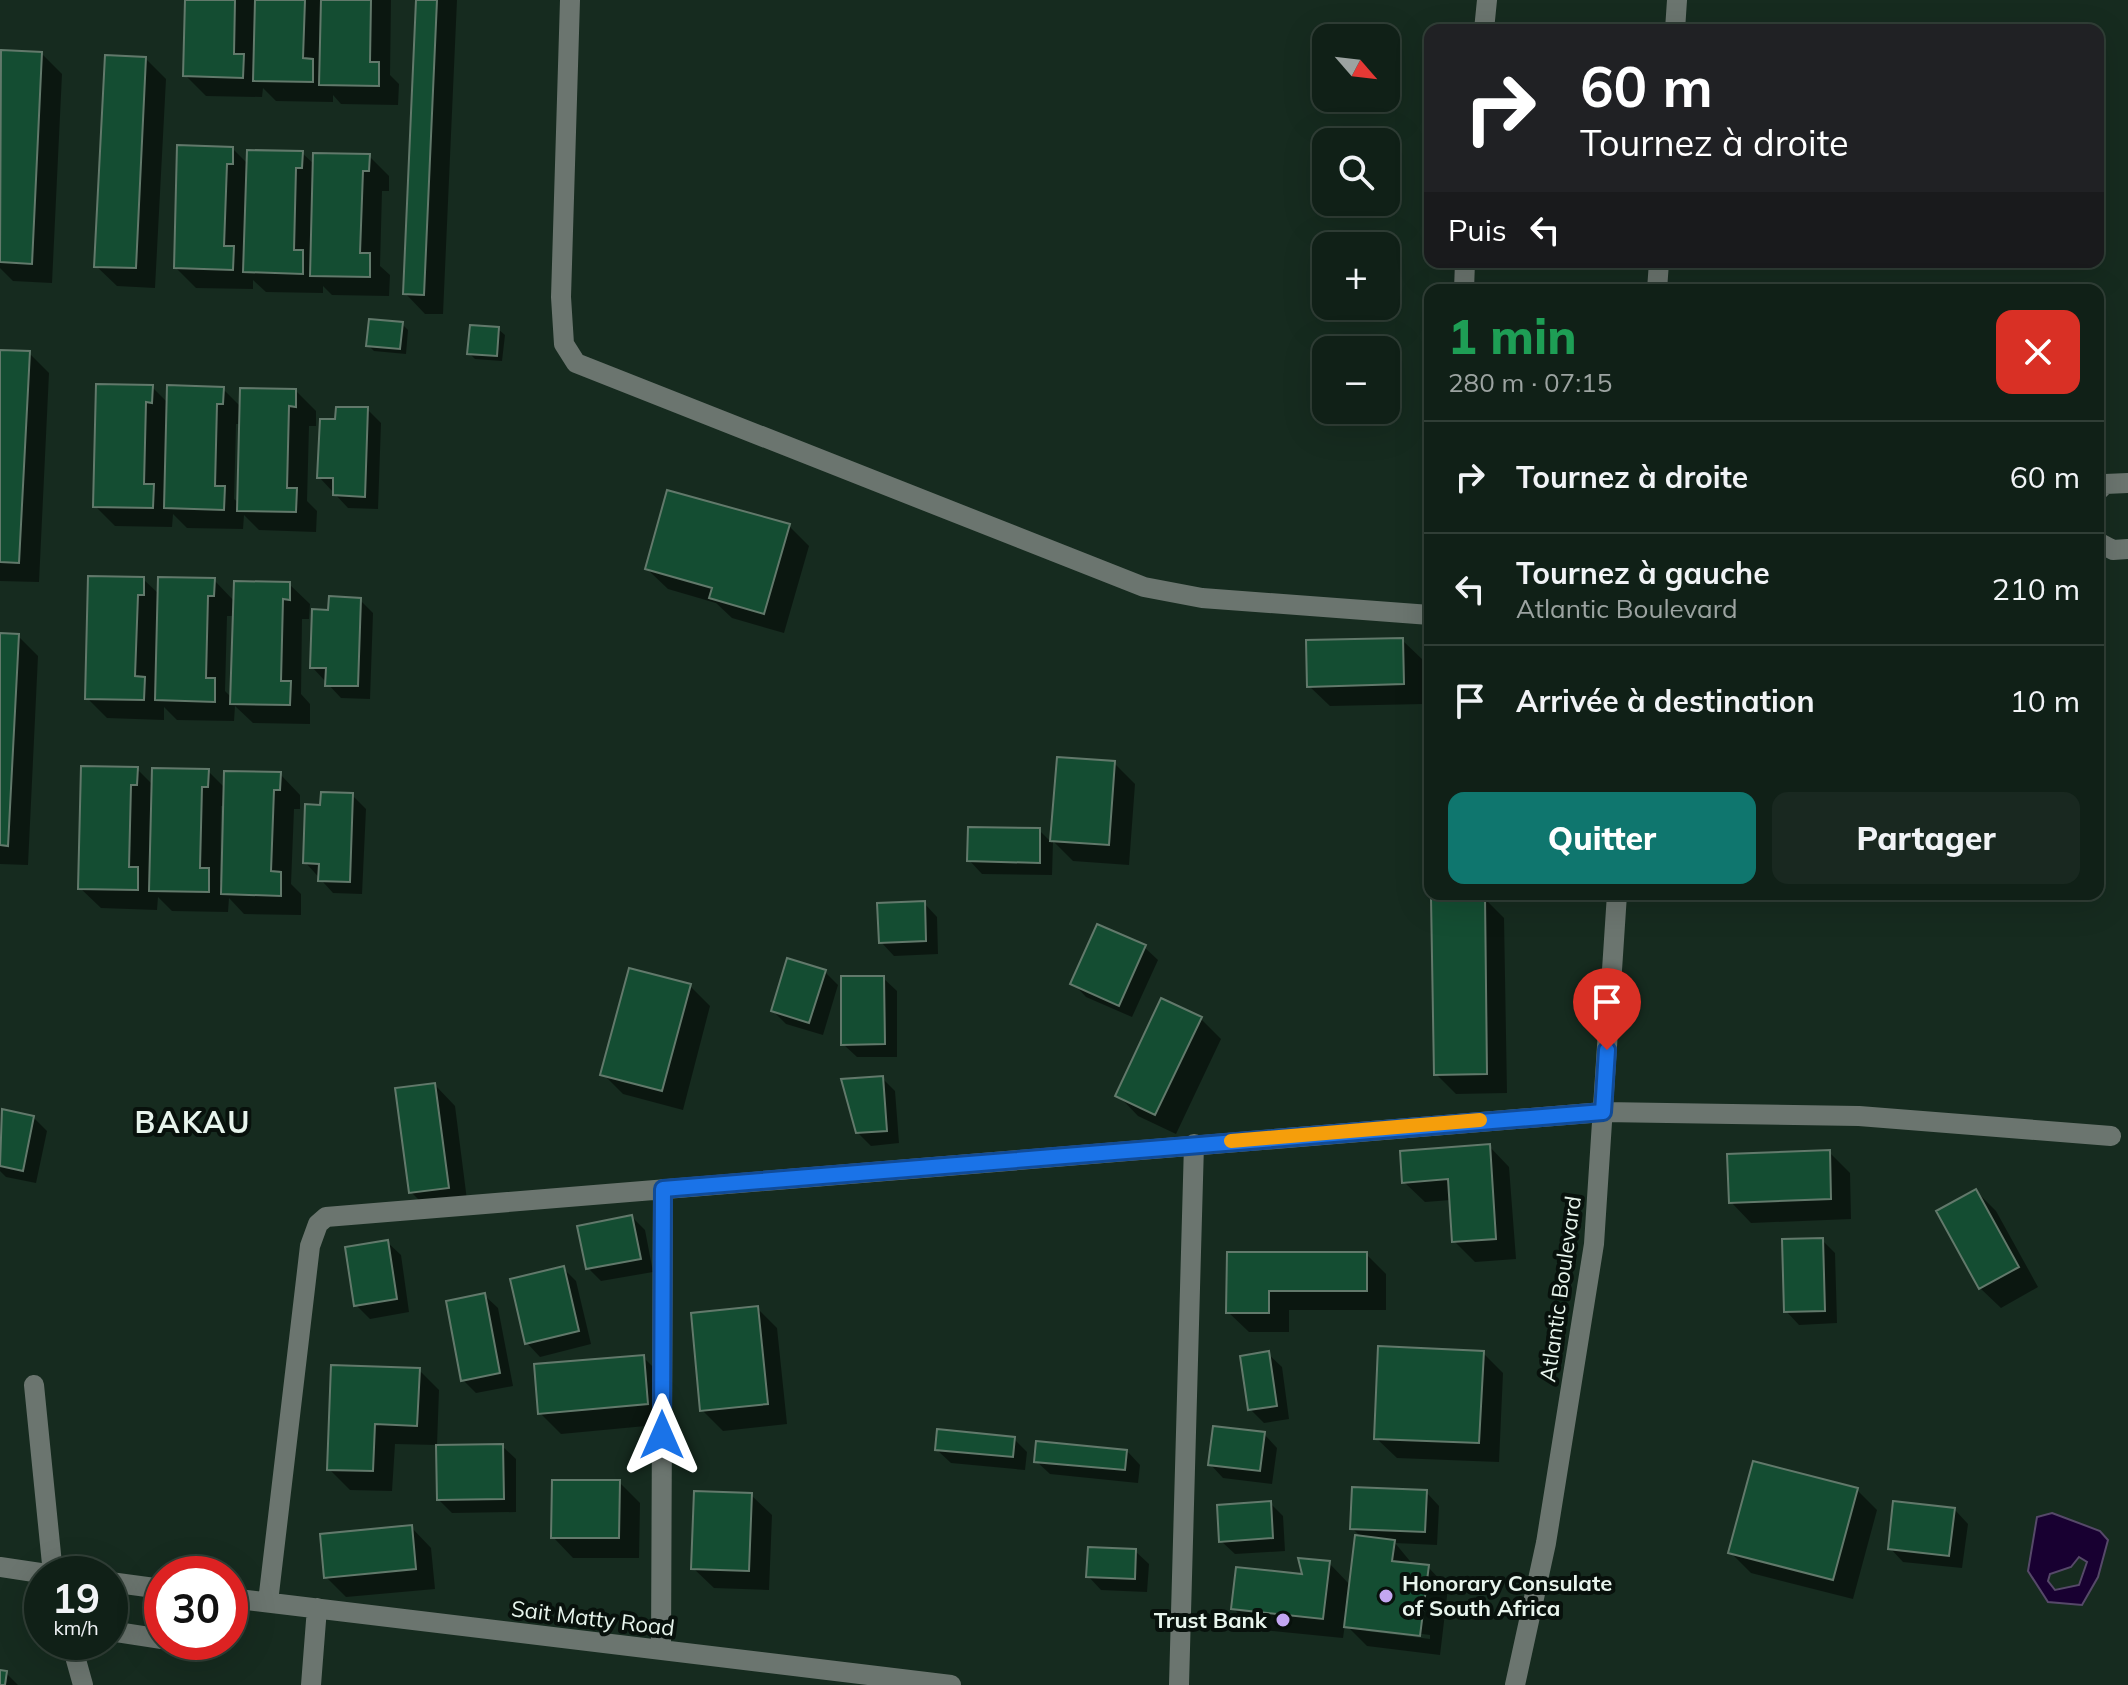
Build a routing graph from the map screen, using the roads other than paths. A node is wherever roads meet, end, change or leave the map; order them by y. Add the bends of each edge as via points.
1 (570, 0) edge
2 (1487, 0) edge
3 (1677, 0) edge
4 (1485, 24) edge
5 (1675, 24) edge
6 (2128, 483) edge
7 (2104, 485) edge
8 (2104, 545) edge
9 (2128, 549) edge
10 (1424, 615) edge
11 (1617, 900) edge
12 (1603, 1112) junction
13 (2111, 1136) dead end
14 (1194, 1144) junction
15 (663, 1189) junction
16 (34, 1385) dead end
17 (48, 1556) edge
18 (0, 1567) edge
19 (24, 1570) edge
20 (248, 1600) edge
21 (268, 1602) junction
22 (317, 1608) junction
23 (661, 1650) junction
24 (76, 1660) edge
25 (865, 1680) edge
26 (83, 1685) edge
27 (311, 1685) edge
28 (951, 1685) edge
29 (1179, 1685) edge
30 (1515, 1685) edge

1 - 10 street via 561,297 564,344 576,363 1144,587 1202,598
2 - 4 street
3 - 5 street
6 - 7 street
8 - 9 street
11 - 12 street, Atlantic Boulevard
12 - 13 street via 1859,1116
12 - 14 street
12 - 30 street, Atlantic Boulevard via 1594,1244 1546,1543
14 - 15 street
14 - 29 street
15 - 21 street via 326,1217 318,1224 310,1246
15 - 23 street
16 - 17 street
18 - 19 street
20 - 21 street, Sait Matty Road
21 - 22 street, Sait Matty Road
22 - 23 street, Sait Matty Road
22 - 27 street
23 - 25 street, Sait Matty Road
24 - 26 street
25 - 28 street, Sait Matty Road

